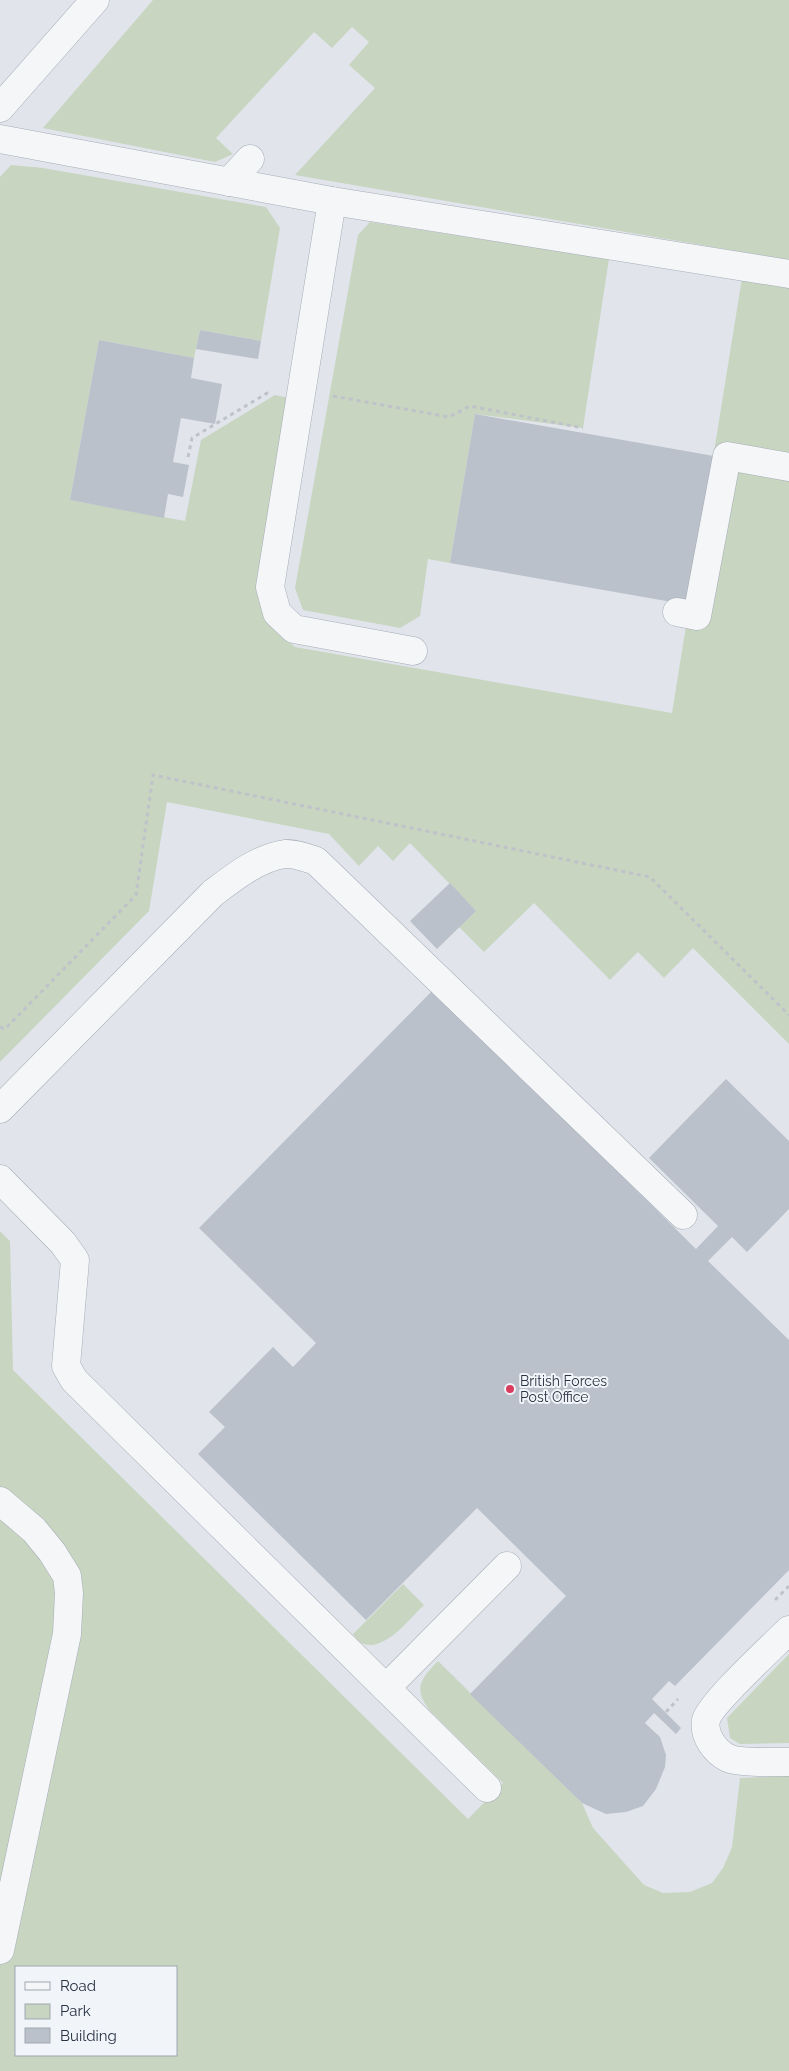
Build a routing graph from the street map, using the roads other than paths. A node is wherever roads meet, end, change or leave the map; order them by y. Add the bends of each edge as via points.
1 (95, 0) edge
2 (0, 108) edge
3 (0, 140) edge
4 (250, 159) dead end
5 (229, 182) junction
6 (332, 200) junction
7 (789, 274) edge
8 (789, 467) edge
9 (678, 612) dead end
10 (413, 651) dead end
11 (0, 1109) edge
12 (0, 1179) edge
13 (683, 1215) dead end
14 (0, 1501) edge
15 (507, 1566) dead end
16 (789, 1630) edge
17 (386, 1688) junction
18 (789, 1762) edge
19 (487, 1788) dead end
20 (0, 1950) edge

1 - 2 street
3 - 5 street
4 - 5 street
5 - 6 street
6 - 7 street
6 - 10 street via 270,587 277,613 294,629
8 - 9 street via 727,456 697,616
11 - 13 street via 213,893 237,874 286,854 316,861
12 - 17 street via 63,1243 75,1260 66,1366 74,1380
14 - 20 street via 34,1530 52,1552 67,1576 69,1593 67,1634
15 - 17 street
16 - 18 street via 724,1695 706,1721 708,1737 729,1759
17 - 19 street

